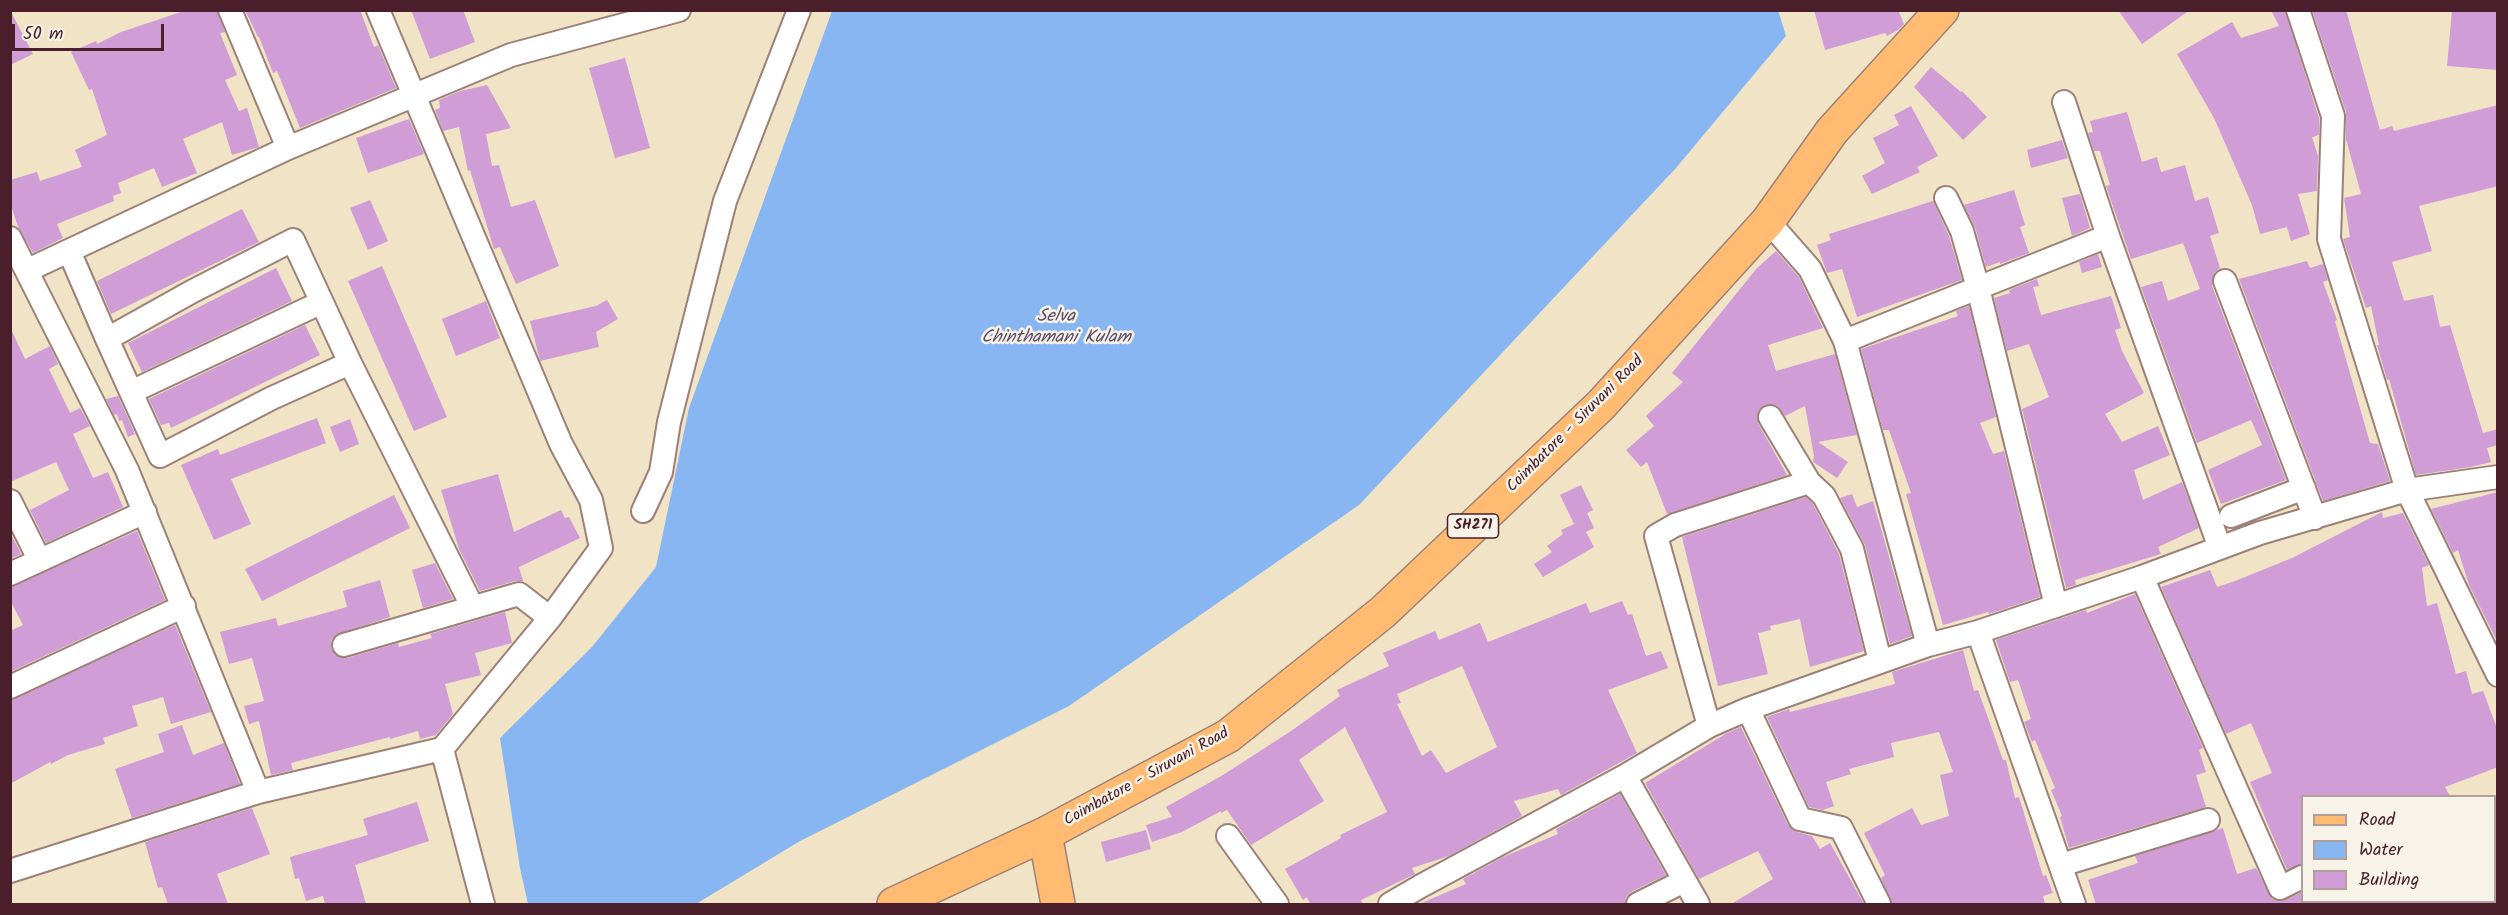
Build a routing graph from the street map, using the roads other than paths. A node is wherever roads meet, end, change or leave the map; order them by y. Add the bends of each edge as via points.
1 (230, 10) edge
2 (378, 10) edge
3 (679, 10) edge
4 (799, 10) edge
5 (1942, 10) edge
6 (2298, 10) edge
7 (414, 96) junction
8 (2064, 102) dead end
9 (288, 148) junction
10 (1946, 198) dead end
11 (1768, 221) junction
12 (2108, 236) junction
13 (10, 238) edge
14 (69, 252) junction
15 (28, 270) junction
16 (2225, 281) dead end
17 (1978, 288) junction
18 (320, 303) junction
19 (107, 339) junction
20 (1845, 341) junction
21 (350, 363) junction
22 (131, 392) junction
23 (1770, 417) dead end
24 (160, 456) junction
25 (127, 470) junction
26 (2498, 477) edge
27 (1809, 482) junction
28 (2304, 488) junction
29 (2407, 490) junction
30 (10, 501) edge
31 (643, 511) dead end
32 (145, 512) junction
33 (2231, 516) dead end
34 (2315, 518) junction
35 (2220, 548) junction
36 (39, 559) junction
37 (10, 574) edge
38 (2142, 577) junction
39 (184, 606) junction
40 (472, 606) junction
41 (2056, 606) junction
42 (550, 618) junction
43 (1978, 632) junction
44 (344, 645) dead end
45 (1928, 645) junction
46 (1880, 661) junction
47 (2498, 675) edge
48 (10, 687) edge
49 (1748, 709) junction
50 (1709, 726) junction
51 (442, 749) junction
52 (1625, 776) junction
53 (258, 792) junction
54 (2208, 820) dead end
55 (1045, 834) junction
56 (1228, 836) dead end
57 (2061, 866) junction
58 (10, 871) edge
59 (2301, 878) edge
60 (1684, 881) junction
61 (1425, 895) edge
62 (2279, 896) edge
63 (483, 904) edge
64 (894, 904) edge
65 (1059, 904) edge
66 (1276, 904) edge
67 (1390, 904) edge
68 (1638, 904) edge
69 (1698, 904) edge
70 (1879, 904) edge
71 (2074, 904) edge

1 - 9 street
2 - 7 street
3 - 7 street via 511,55
4 - 31 street via 725,201 669,422 661,472
5 - 11 main road, Coimbatore - Siruvani Road / SH271 via 1832,131
6 - 29 street via 2333,116 2329,239
7 - 9 street
7 - 42 street via 561,444 591,500 601,548
8 - 12 street
9 - 14 street
10 - 17 street via 1962,231
11 - 20 street via 1810,269
11 - 55 main road, Coimbatore - Siruvani Road / SH271 via 1601,405 1383,612 1228,736
12 - 17 street
12 - 35 street
13 - 15 street
14 - 15 street
14 - 19 street
15 - 25 street
16 - 28 street
17 - 20 street
17 - 41 street
18 - 19 street via 293,240
18 - 21 street
18 - 22 street
19 - 22 street
20 - 45 street
21 - 24 street
21 - 40 street
22 - 24 street
23 - 27 street
24 - 25 street
25 - 32 street
26 - 29 street
27 - 46 street via 1824,496 1851,549
27 - 50 street via 1675,525 1656,536
28 - 33 street
28 - 34 street
29 - 34 street
29 - 47 street
30 - 36 street
32 - 36 street
32 - 39 street
34 - 35 street
35 - 38 street
36 - 37 street
38 - 41 street
38 - 62 street
39 - 48 street
39 - 53 street
40 - 42 street via 519,594
40 - 44 street
41 - 43 street
42 - 51 street
43 - 45 street
43 - 57 street
45 - 46 street
46 - 49 street
49 - 50 street
49 - 70 street via 1800,819 1841,828
50 - 52 street
51 - 53 street
51 - 63 street
52 - 60 street
52 - 61 street
53 - 58 street
54 - 57 street
55 - 64 main road, Coimbatore - Siruvani Road / SH271
55 - 65 main road
56 - 66 street
57 - 71 street
59 - 62 street
60 - 68 street
60 - 69 street
61 - 67 street

